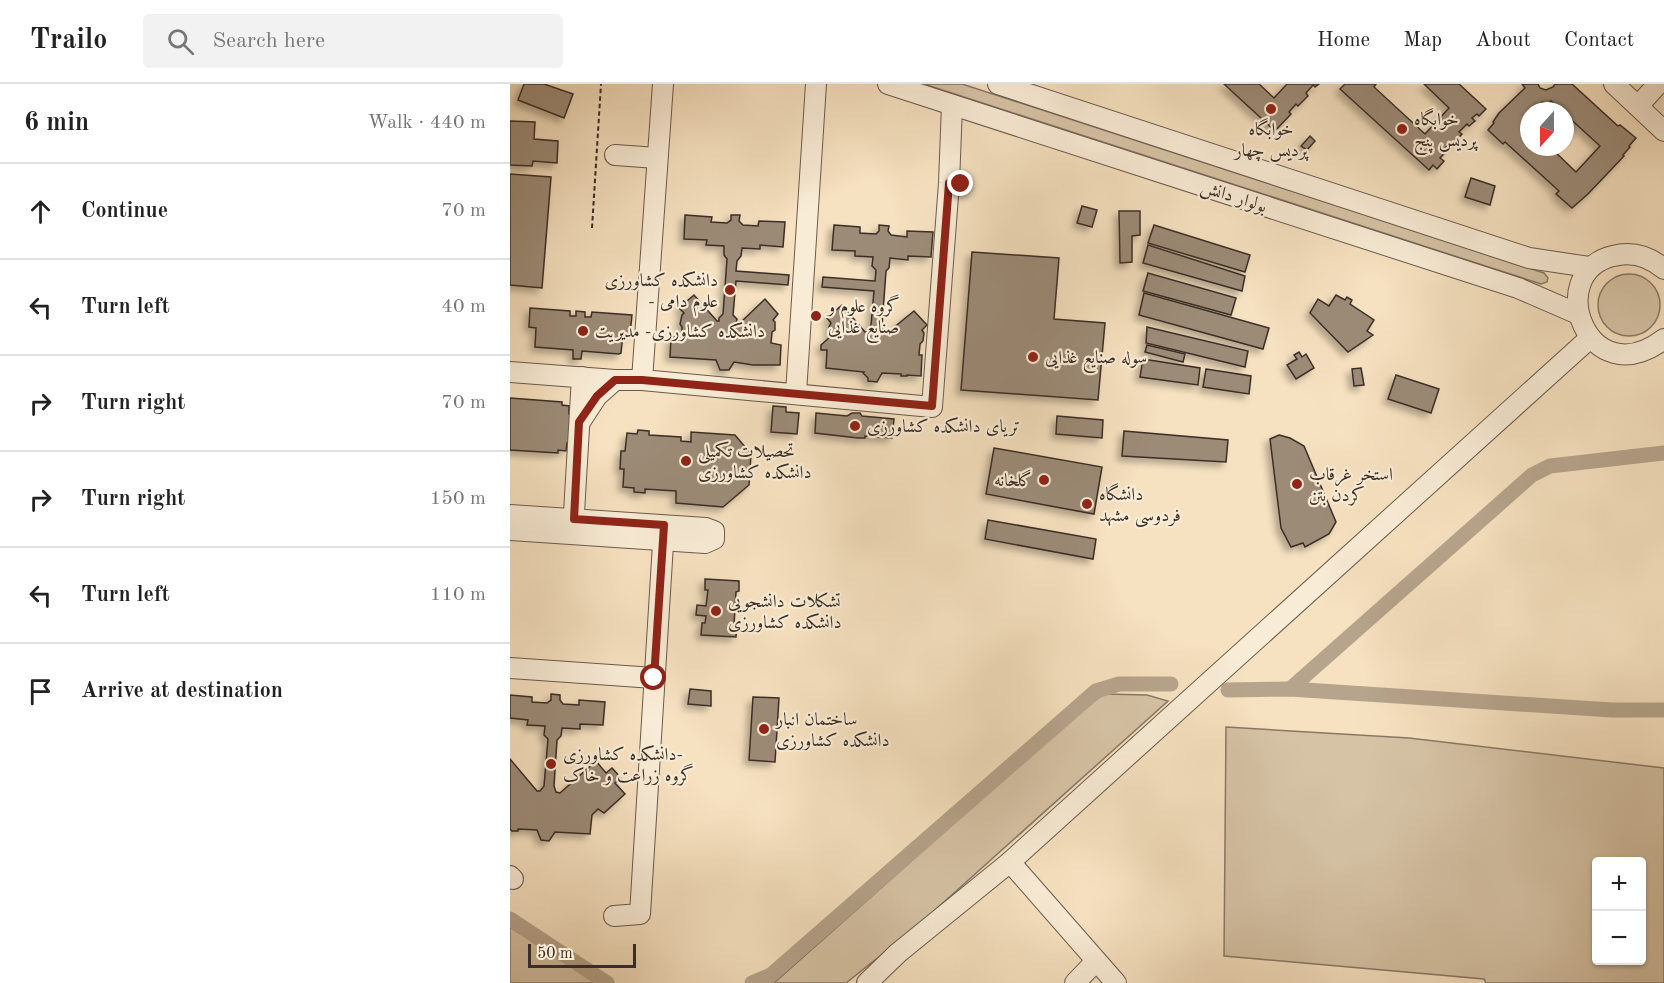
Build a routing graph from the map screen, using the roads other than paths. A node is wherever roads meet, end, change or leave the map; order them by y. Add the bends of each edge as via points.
1 (663, 84) edge
2 (816, 84) edge
3 (888, 84) edge
4 (998, 84) edge
5 (1614, 84) edge
6 (1658, 84) edge
7 (952, 105) junction
8 (1638, 106) junction
9 (1664, 131) edge
10 (615, 155) dead end
11 (657, 158) junction
12 (1589, 267) junction
13 (1664, 268) edge
14 (1578, 314) junction
15 (1590, 338) junction
16 (1664, 339) edge
17 (510, 372) edge
18 (582, 377) junction
19 (615, 380) junction
20 (642, 380) junction
21 (796, 393) junction
22 (579, 422) junction
23 (510, 515) edge
24 (573, 527) junction
25 (510, 530) edge
26 (510, 668) edge
27 (654, 678) junction
28 (1010, 862) junction
29 (614, 916) dead end
30 (898, 953) junction
31 (1096, 962) junction
32 (854, 983) edge
33 (867, 983) edge
34 (1075, 983) edge
35 (1116, 983) edge

1 - 11 street
2 - 21 street
3 - 7 street, بولوار دانش
4 - 12 street, بولوار دانش via 1529,258
5 - 8 street
6 - 8 street
7 - 14 street, بولوار دانش via 1518,288
7 - 21 street via 955,183 932,406
8 - 9 street
10 - 11 street
11 - 20 street
12 - 13 street via 1602,258 1631,253
12 - 14 street via 1580,288
14 - 15 street
15 - 16 street via 1625,355 1651,350
15 - 28 street
17 - 18 street
18 - 19 street
18 - 22 street
19 - 20 street
19 - 22 street via 597,396
20 - 21 street
22 - 24 street
23 - 24 street
24 - 25 street
24 - 27 street via 663,533
26 - 27 street
27 - 29 street via 640,914
28 - 30 street
28 - 31 street
30 - 32 street
30 - 33 street
31 - 34 street
31 - 35 street

